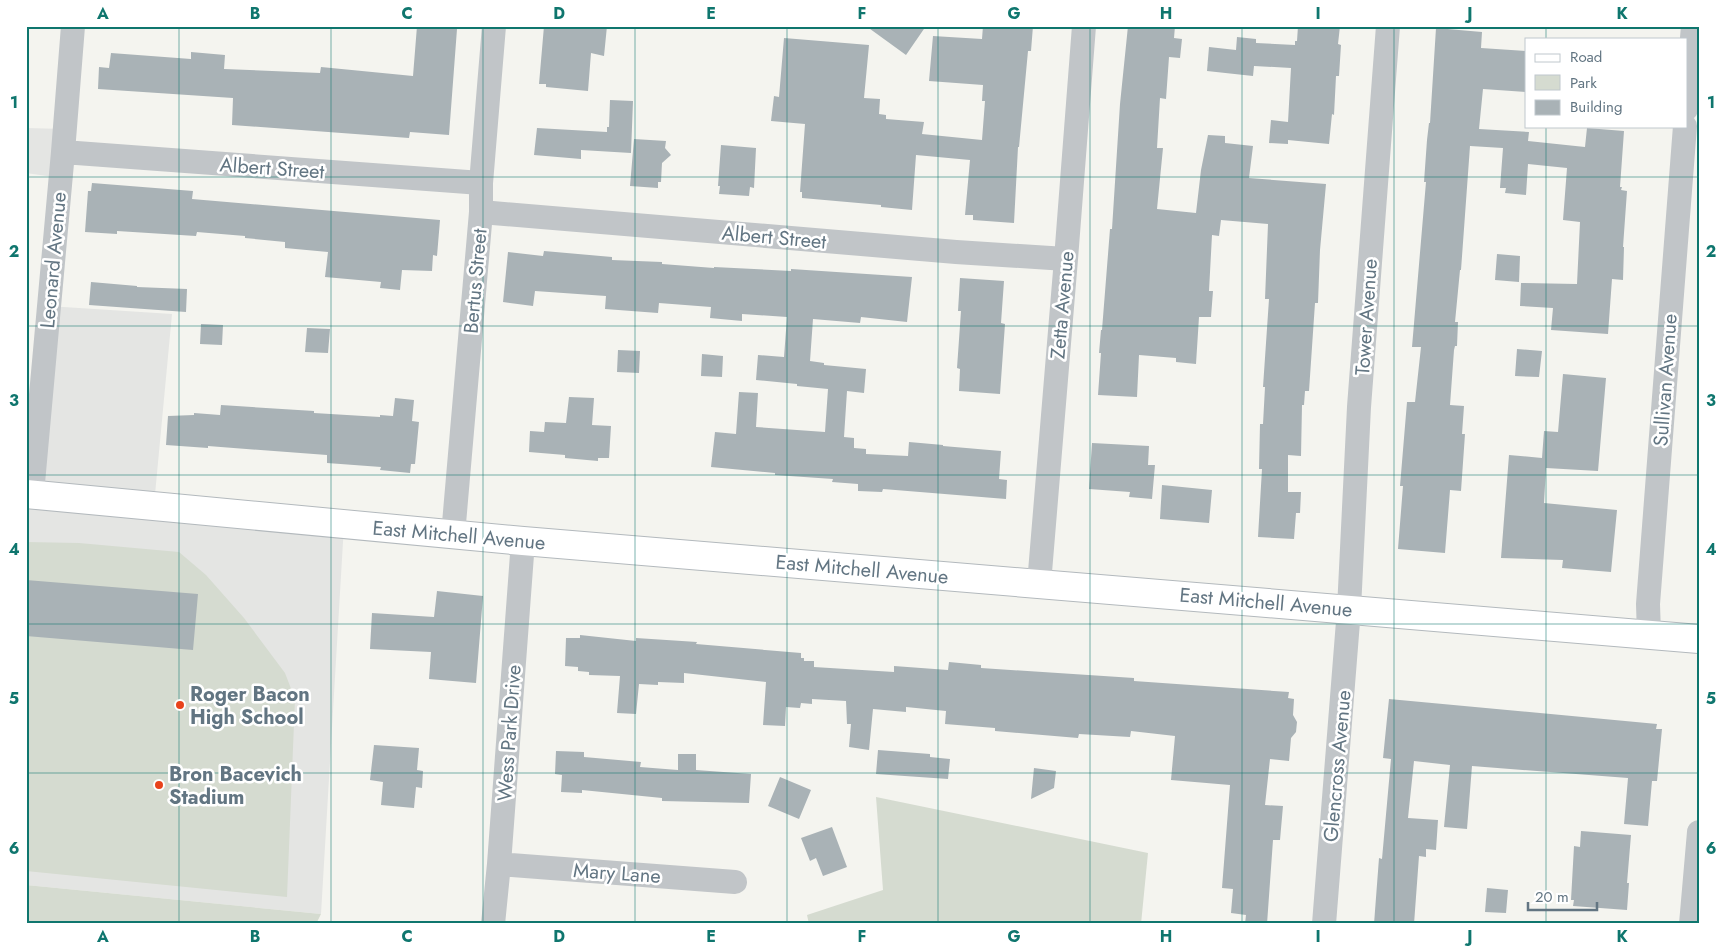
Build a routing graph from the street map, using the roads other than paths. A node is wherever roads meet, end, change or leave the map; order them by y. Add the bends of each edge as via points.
1 (72, 26) edge
2 (494, 26) edge
3 (1084, 26) edge
4 (1388, 26) edge
5 (1693, 26) edge
6 (1688, 85) edge
7 (1685, 128) edge
8 (63, 152) junction
9 (481, 183) junction
10 (481, 212) junction
11 (1066, 259) junction
12 (29, 494) edge
13 (453, 535) junction
14 (522, 541) junction
15 (1038, 584) junction
16 (1349, 609) junction
17 (1649, 634) junction
18 (1699, 639) edge
19 (1699, 832) edge
20 (499, 864) junction
21 (736, 882) dead end
22 (493, 924) edge
23 (1324, 924) edge
24 (1691, 924) edge

1 - 8 street, Leonard Avenue
2 - 9 street, Bertus Street
3 - 11 street, Zetta Avenue
4 - 16 street, Tower Avenue via 1360,407
5 - 6 street
7 - 17 street, Sullivan Avenue via 1648,604
8 - 9 street, Albert Street
8 - 12 street, Leonard Avenue
9 - 10 street, Bertus Street
10 - 11 street, Albert Street
10 - 13 street, Bertus Street
11 - 15 street, Zetta Avenue
12 - 13 street, East Mitchell Avenue
13 - 14 street, East Mitchell Avenue
14 - 15 street, East Mitchell Avenue
14 - 20 street, Wess Park Drive
15 - 16 street, East Mitchell Avenue
16 - 17 street, East Mitchell Avenue
16 - 23 street, Glencross Avenue
17 - 18 street, East Mitchell Avenue
19 - 24 street
20 - 21 street, Mary Lane
20 - 22 street, Wess Park Drive

